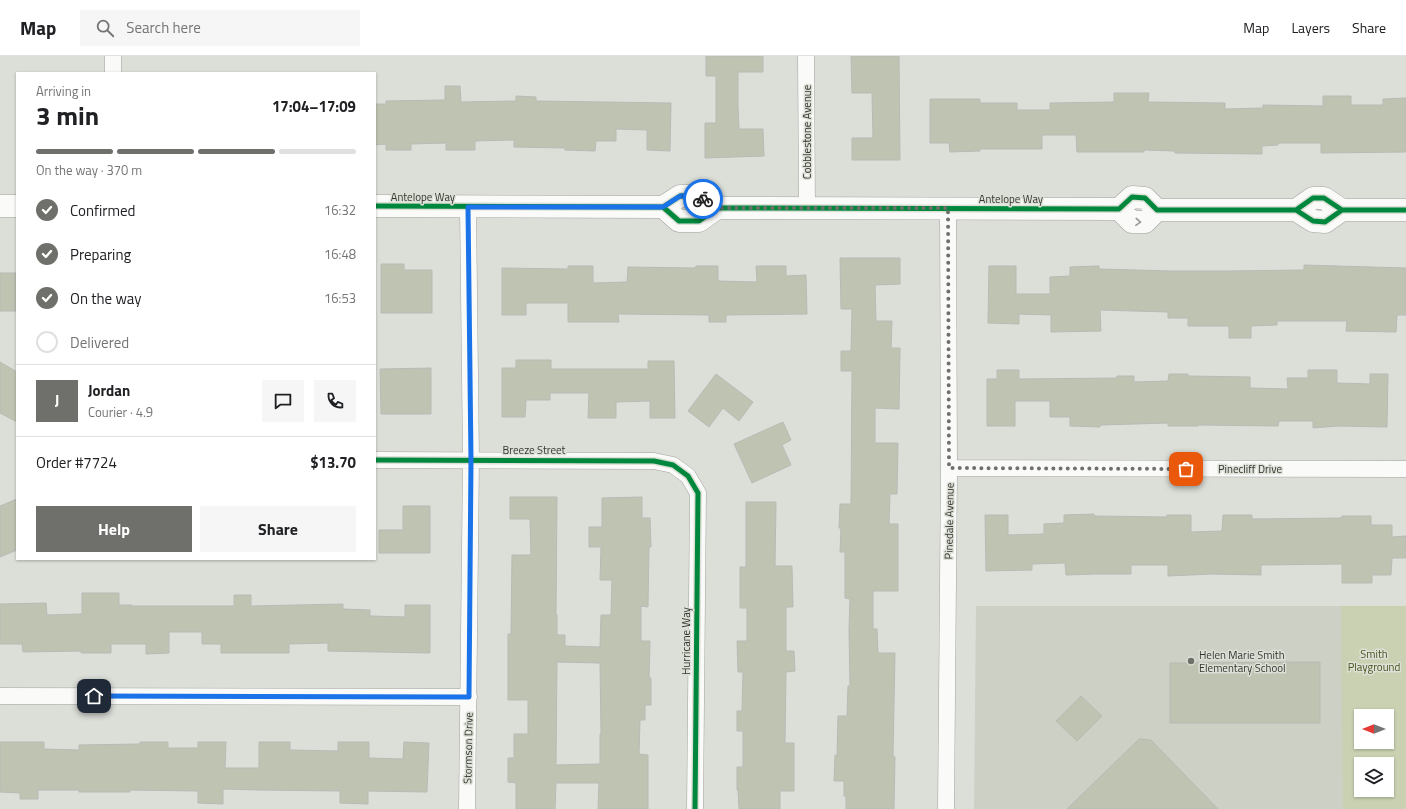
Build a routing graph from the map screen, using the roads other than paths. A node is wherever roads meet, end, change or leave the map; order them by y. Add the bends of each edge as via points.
1 (113, 56) edge
2 (806, 56) edge
3 (113, 72) edge
4 (0, 206) edge
5 (16, 206) edge
6 (376, 206) edge
7 (468, 207) junction
8 (807, 208) junction
9 (948, 208) junction
10 (1406, 210) edge
11 (376, 460) edge
12 (471, 460) junction
13 (949, 468) junction
14 (1406, 469) edge
15 (688, 476) joint
16 (0, 696) edge
17 (469, 697) junction
18 (467, 809) edge
19 (695, 809) edge
20 (946, 809) edge

1 - 3 street
2 - 8 street, Cobblestone Avenue
4 - 5 street
6 - 7 street, Antelope Way
7 - 8 street, Antelope Way via 663,207 678,221 698,221 717,208
7 - 12 street, Stormson Drive
8 - 9 street, Antelope Way
9 - 10 street, Antelope Way via 1119,209 1132,222 1145,222 1157,210 1296,210 1313,198 1324,198 1342,210
9 - 13 street, Pinedale Avenue
11 - 12 street, Breeze Street
12 - 15 street, Breeze Street via 654,461 672,465
12 - 17 street, Stormson Drive
13 - 14 street, Pinecliff Drive
13 - 20 street, Pinedale Avenue
15 - 19 street, Hurricane Way via 698,493
16 - 17 street
17 - 18 street, Stormson Drive

